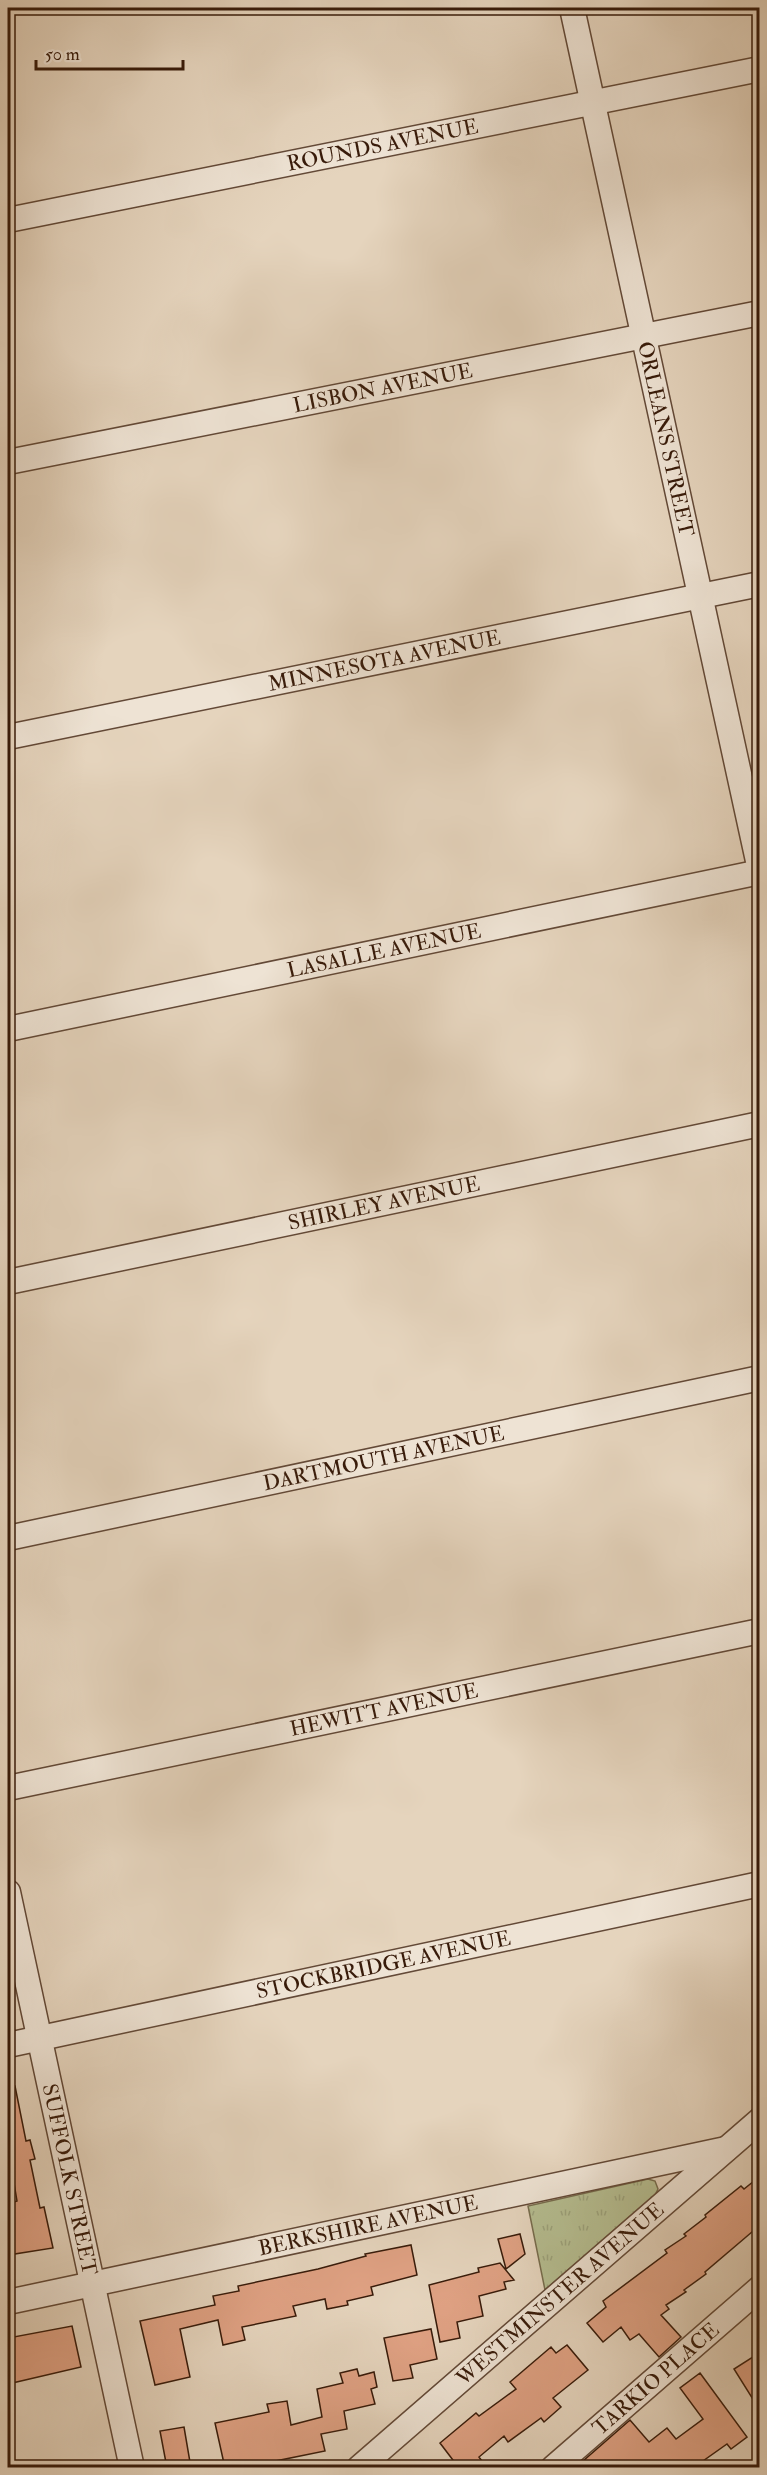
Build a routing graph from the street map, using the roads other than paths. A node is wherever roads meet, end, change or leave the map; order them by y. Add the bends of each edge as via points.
1 (572, 8) edge
2 (759, 69) edge
3 (592, 103) junction
4 (8, 220) edge
5 (759, 313) edge
6 (643, 336) junction
7 (8, 462) edge
8 (759, 584) edge
9 (700, 596) junction
10 (8, 737) edge
11 (759, 871) edge
12 (8, 1029) edge
13 (759, 1124) edge
14 (8, 1281) edge
15 (759, 1377) edge
16 (8, 1538) edge
17 (759, 1631) edge
18 (8, 1788) edge
19 (759, 1884) edge
20 (8, 1892) edge
21 (38, 2038) junction
22 (8, 2045) edge
23 (759, 2120) edge
24 (726, 2149) junction
25 (91, 2284) junction
26 (759, 2288) edge
27 (8, 2302) edge
28 (132, 2468) edge
29 (359, 2468) edge
30 (553, 2468) edge

1 - 3 street, ORLEANS STREET
2 - 3 street, ROUNDS AVENUE
3 - 4 street, ROUNDS AVENUE
3 - 6 street, ORLEANS STREET
5 - 6 street, LISBON AVENUE
6 - 7 street, LISBON AVENUE
6 - 9 street, ORLEANS STREET
8 - 9 street, MINNESOTA AVENUE
9 - 10 street, MINNESOTA AVENUE
9 - 11 street, ORLEANS STREET
11 - 12 street, LASALLE AVENUE
13 - 14 street, SHIRLEY AVENUE
15 - 16 street, DARTMOUTH AVENUE
17 - 18 street, HEWITT AVENUE
19 - 21 street, STOCKBRIDGE AVENUE
20 - 21 street, SUFFOLK STREET
21 - 22 street, STOCKBRIDGE AVENUE
21 - 25 street, SUFFOLK STREET
23 - 24 street, WESTMINSTER AVENUE
24 - 25 street, BERKSHIRE AVENUE
24 - 29 street, WESTMINSTER AVENUE
25 - 27 street, BERKSHIRE AVENUE
25 - 28 street, SUFFOLK STREET
26 - 30 street, TARKIO PLACE

